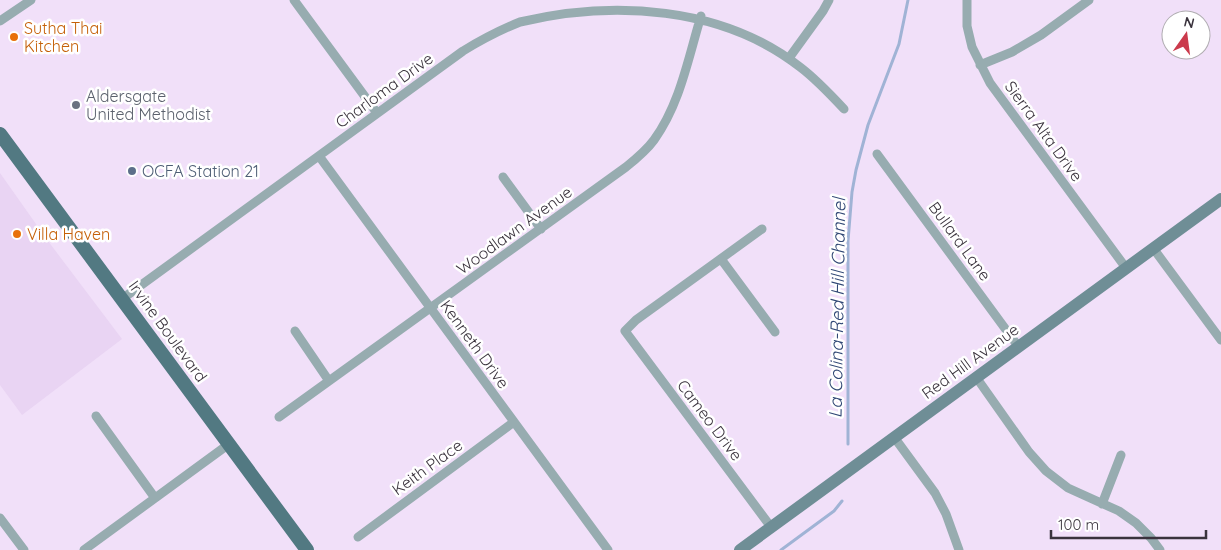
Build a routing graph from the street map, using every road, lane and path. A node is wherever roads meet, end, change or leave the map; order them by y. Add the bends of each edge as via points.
1 (31, 0) edge
2 (294, 0) edge
3 (829, 0) edge
4 (967, 0) edge
5 (1089, 0) edge
6 (701, 16) junction
7 (0, 21) edge
8 (789, 58) junction
9 (980, 65) junction
10 (844, 109) dead end
11 (378, 113) junction
12 (0, 134) edge
13 (878, 154) dead end
14 (319, 156) junction
15 (503, 177) dead end
16 (1221, 199) edge
17 (541, 229) junction
18 (762, 229) dead end
19 (1154, 248) junction
20 (722, 259) junction
21 (1126, 268) junction
22 (122, 299) junction
23 (430, 308) junction
24 (295, 332) dead end
25 (775, 332) dead end
26 (1221, 340) edge
27 (1018, 346) junction
28 (976, 377) junction
29 (328, 381) junction
30 (96, 416) dead end
31 (279, 417) dead end
32 (514, 422) junction
33 (894, 437) junction
34 (229, 444) junction
35 (1121, 455) dead end
36 (155, 498) junction
37 (1102, 504) junction
38 (0, 518) edge
39 (771, 527) junction
40 (358, 537) dead end
41 (24, 550) edge
42 (84, 550) edge
43 (307, 550) edge
44 (608, 550) edge
45 (740, 550) edge
46 (959, 550) edge
47 (1160, 550) edge

1 - 7 street
2 - 11 street
3 - 8 street
4 - 9 street, Sierra Alta Drive via 967,26
5 - 9 street via 1041,36
6 - 8 street via 744,32
6 - 11 street, Charloma Drive via 651,5 603,4 522,21 463,51
6 - 17 street, Woodlawn Avenue via 678,94 653,142 626,167
8 - 10 street
9 - 21 street, Sierra Alta Drive
11 - 14 street, Charloma Drive
12 - 22 main road, Irvine Boulevard
13 - 27 street, Bullard Lane
14 - 22 street, Charloma Drive
14 - 23 street, Kenneth Drive
15 - 17 street
16 - 19 main road, Red Hill Avenue
17 - 23 street, Woodlawn Avenue
18 - 20 street
19 - 21 main road, Red Hill Avenue
19 - 26 street
20 - 25 street
20 - 39 street, Cameo Drive via 636,320 626,331
21 - 27 main road, Red Hill Avenue
22 - 34 main road, Irvine Boulevard
23 - 29 street, Woodlawn Avenue
23 - 32 street, Kenneth Drive
24 - 29 street
27 - 28 main road, Red Hill Avenue
28 - 33 main road, Red Hill Avenue
28 - 37 street via 1046,471 1068,488
29 - 31 street, Woodlawn Avenue
30 - 36 street
32 - 40 street, Keith Place
32 - 44 street, Kenneth Drive
33 - 39 main road, Red Hill Avenue
33 - 46 street via 935,493
34 - 36 street
34 - 43 main road, Irvine Boulevard
35 - 37 street
36 - 42 street
37 - 47 street via 1136,523
38 - 41 street
39 - 45 main road, Red Hill Avenue

